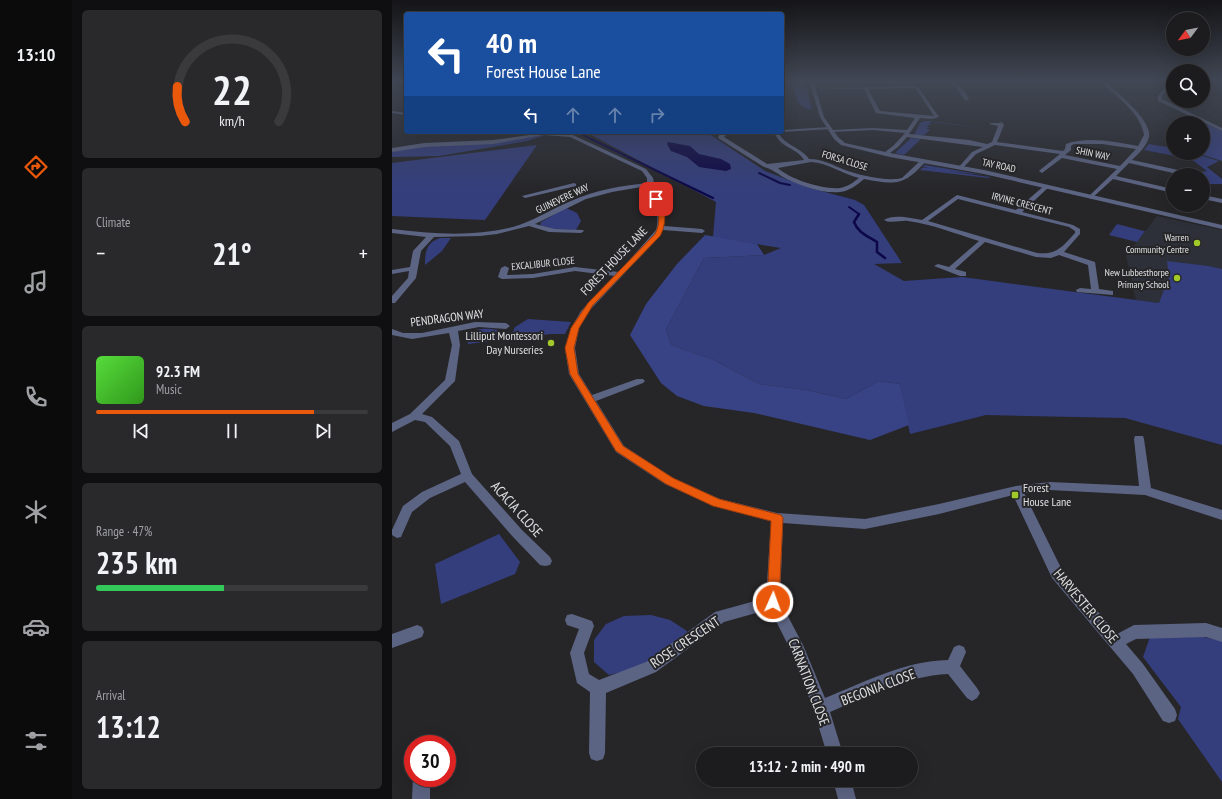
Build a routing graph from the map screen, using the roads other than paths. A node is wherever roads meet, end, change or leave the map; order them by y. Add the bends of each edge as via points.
1 (822, 117) edge
2 (918, 117) edge
3 (923, 117) edge
4 (935, 117) edge
5 (1137, 117) edge
6 (1196, 117) edge
7 (990, 124) dead end
8 (830, 129) junction
9 (784, 130) edge
10 (1222, 130) edge
11 (538, 134) edge
12 (553, 134) edge
13 (722, 134) edge
14 (777, 134) edge
15 (908, 134) junction
16 (994, 143) junction
17 (987, 146) junction
18 (1140, 148) junction
19 (392, 150) edge
20 (886, 154) junction
21 (1063, 154) junction
22 (807, 160) junction
23 (923, 161) junction
24 (1127, 161) junction
25 (774, 167) junction
26 (961, 168) junction
27 (1120, 168) junction
28 (1033, 169) dead end
29 (1166, 170) edge
30 (1042, 171) junction
31 (1050, 173) dead end
32 (864, 176) junction
33 (1111, 177) junction
34 (650, 184) junction
35 (1047, 186) junction
36 (1166, 189) edge
37 (947, 194) dead end
38 (525, 196) dead end
39 (587, 196) junction
40 (1091, 196) junction
41 (957, 197) junction
42 (1210, 198) edge
43 (1222, 201) edge
44 (1018, 212) junction
45 (887, 221) dead end
46 (923, 222) junction
47 (531, 224) junction
48 (1222, 227) edge
49 (661, 228) junction
50 (581, 230) dead end
51 (392, 231) edge
52 (702, 231) dead end
53 (431, 236) junction
54 (984, 240) junction
55 (1060, 253) junction
56 (938, 266) dead end
57 (415, 268) junction
58 (505, 268) dead end
59 (950, 270) junction
60 (392, 272) edge
61 (620, 274) junction
62 (963, 274) dead end
63 (1080, 290) dead end
64 (1095, 292) junction
65 (1110, 293) dead end
66 (392, 300) edge
67 (506, 326) dead end
68 (453, 330) junction
69 (392, 332) edge
70 (640, 382) dead end
71 (589, 400) junction
72 (414, 416) junction
73 (392, 428) edge
74 (1139, 439) dead end
75 (467, 476) junction
76 (1016, 490) junction
77 (1145, 491) junction
78 (1222, 515) edge
79 (777, 518) junction
80 (397, 533) dead end
81 (545, 561) dead end
82 (773, 602) junction
83 (572, 620) dead end
84 (417, 632) dead end
85 (1222, 635) edge
86 (392, 640) edge
87 (1116, 642) junction
88 (959, 652) dead end
89 (952, 667) junction
90 (598, 688) junction
91 (972, 693) dead end
92 (821, 708) junction
93 (1169, 715) dead end
94 (833, 747) edge
95 (597, 753) dead end
96 (421, 787) edge
97 (844, 787) edge
98 (421, 799) edge
99 (847, 799) edge

1 - 8 street, TAY ROAD
2 - 15 street
3 - 4 street
5 - 18 street via 1146,128 1147,137
6 - 10 street
7 - 16 street via 1002,124
8 - 9 street
8 - 15 street via 873,129
8 - 20 street, TAY ROAD via 843,144
11 - 19 street, FOREST HOUSE LANE via 493,142 424,144
12 - 34 street, FOREST HOUSE LANE via 571,136 644,170 650,178
13 - 25 street via 721,138 762,164
14 - 22 street via 780,142 802,153
15 - 17 street
15 - 20 street via 898,146
16 - 17 street
16 - 21 street, SHIN WAY
17 - 26 street via 974,153
18 - 21 street via 1075,142 1068,144 1068,150
18 - 24 street
20 - 23 street, TAY ROAD
21 - 27 street, SHIN WAY
21 - 30 street
22 - 25 street, FORSA CLOSE
22 - 32 street, FORSA CLOSE via 824,162
23 - 26 street, TAY ROAD
23 - 32 street, FORSA CLOSE via 901,181
24 - 27 street
24 - 29 street
25 - 32 street via 790,178 835,190 844,190
26 - 35 street, TAY ROAD
27 - 33 street
28 - 30 street
30 - 31 street
33 - 36 street
33 - 40 street
34 - 39 street, GUINEVERE WAY
34 - 49 street, FOREST HOUSE LANE via 662,213
35 - 40 street, TAY ROAD
35 - 44 street
37 - 41 street, IRVINE CRESCENT
38 - 39 street via 572,182
39 - 47 street, GUINEVERE WAY
40 - 48 street, TAY ROAD
41 - 44 street, IRVINE CRESCENT
41 - 46 street
42 - 43 street
44 - 55 street, IRVINE CRESCENT via 1078,230
45 - 46 street via 907,219
46 - 54 street
47 - 50 street, GUINEVERE WAY via 556,232
47 - 53 street, GUINEVERE WAY via 496,232
49 - 52 street, FOREST HOUSE LANE
49 - 61 street, FOREST HOUSE LANE via 654,239
51 - 53 street, GUINEVERE WAY
53 - 57 street via 417,251
54 - 55 street via 1042,256
54 - 59 street
55 - 64 street via 1092,264
56 - 59 street
57 - 60 street
57 - 66 street via 409,282
58 - 61 street, EXCALIBUR CLOSE via 502,277 533,276 575,269
59 - 62 street
61 - 71 street, FOREST HOUSE LANE via 585,311 572,338 570,348 574,374
63 - 64 street
64 - 65 street
67 - 68 street, PENDRAGON WAY via 485,324
68 - 69 street, PENDRAGON WAY via 417,336
68 - 72 street via 456,345 450,381
70 - 71 street
71 - 79 street, FOREST HOUSE LANE via 620,449 669,481 716,503
72 - 73 street
72 - 75 street, ACACIA CLOSE via 428,419 455,444
74 - 77 street
75 - 80 street via 426,495 407,509
75 - 81 street, ACACIA CLOSE
76 - 77 street, FOREST HOUSE LANE via 1050,486
76 - 79 street, FOREST HOUSE LANE via 865,524
76 - 87 street, HARVESTER CLOSE via 1057,574
77 - 78 street, FOREST HOUSE LANE
79 - 82 street
82 - 90 street, ROSE CRESCENT via 720,617 651,667
82 - 92 street, CARNATION CLOSE via 798,650
83 - 90 street via 587,626 577,653 582,678
84 - 86 street
85 - 87 street via 1206,630 1134,632
87 - 93 street, HARVESTER CLOSE
88 - 89 street
89 - 91 street
89 - 92 street, BEGONIA CLOSE via 912,672
90 - 95 street
92 - 94 street, CARNATION CLOSE
96 - 98 street
97 - 99 street

